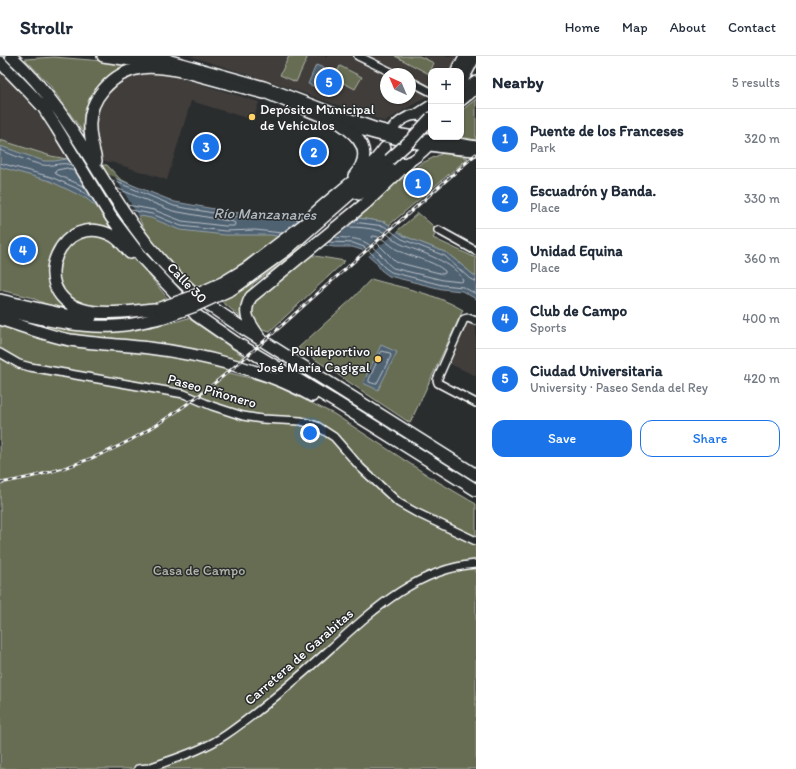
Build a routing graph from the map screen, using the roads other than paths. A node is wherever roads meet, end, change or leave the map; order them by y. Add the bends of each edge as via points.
1 (11, 56) edge
2 (103, 56) edge
3 (155, 56) edge
4 (358, 56) edge
5 (464, 56) edge
6 (470, 56) edge
7 (476, 56) edge
8 (167, 59) joint
9 (0, 62) edge
10 (383, 68) edge
11 (458, 68) edge
12 (464, 68) edge
13 (194, 74) junction
14 (464, 79) edge
15 (476, 81) edge
16 (416, 84) edge
17 (476, 88) edge
18 (464, 89) edge
19 (428, 90) edge
20 (264, 93) joint
21 (476, 94) edge
22 (464, 98) edge
23 (464, 104) edge
24 (428, 107) edge
25 (417, 114) junction
26 (428, 117) edge
27 (338, 122) junction
28 (428, 122) edge
29 (428, 130) edge
30 (428, 138) edge
31 (388, 139) junction
32 (434, 140) edge
33 (446, 140) edge
34 (429, 146) junction
35 (476, 146) edge
36 (476, 151) edge
37 (389, 160) junction
38 (405, 163) junction
39 (99, 171) junction
40 (371, 175) junction
41 (340, 190) junction
42 (300, 227) junction
43 (313, 227) junction
44 (438, 230) dead end
45 (281, 247) junction
46 (476, 251) edge
47 (0, 300) edge
48 (0, 309) edge
49 (159, 311) junction
50 (196, 315) junction
51 (0, 319) edge
52 (476, 322) edge
53 (261, 339) junction
54 (0, 353) edge
55 (476, 403) edge
56 (418, 454) junction
57 (476, 475) edge
58 (476, 490) edge
59 (476, 541) edge
60 (476, 564) edge
61 (138, 769) edge

1 - 39 highway, Calle 30 via 51,99
2 - 13 highway via 154,64
3 - 8 highway
4 - 10 street
5 - 11 main road
6 - 12 highway
7 - 14 main road
8 - 31 main road via 264,86 345,117
9 - 50 highway, Calle 30 via 43,108 111,217 142,258
13 - 20 highway
13 - 39 highway via 157,68 130,70 102,91 94,103 89,127
15 - 18 main road
16 - 19 street
17 - 22 highway
20 - 27 main road
21 - 23 main road
24 - 25 main road
25 - 26 main road
25 - 31 main road via 399,123
27 - 31 main road
27 - 41 highway via 360,141 364,157 360,169
28 - 37 highway, bridge
29 - 37 highway, bridge via 411,146
30 - 31 main road
31 - 34 main road
31 - 38 main road via 387,153 395,162
31 - 41 highway via 379,158
32 - 34 main road
33 - 35 main road
34 - 36 main road
34 - 38 main road via 417,157
37 - 40 highway
38 - 43 highway
38 - 53 highway via 366,203 251,297 246,313
39 - 53 highway, Calle 30 via 136,229 180,280 208,304
40 - 42 highway
40 - 43 highway
41 - 42 highway
42 - 45 highway
43 - 45 highway
44 - 46 street
45 - 49 highway, bridge via 238,285 227,286 195,306
47 - 49 highway via 66,315 115,317
48 - 49 highway via 57,322 91,326 116,326
49 - 50 highway via 90,311 71,305 62,297 53,281 53,265 57,253 66,240 81,232 99,231 114,236 164,288
50 - 56 highway, Calle 30 via 235,342
51 - 56 highway via 69,339 168,351 220,362 266,376 288,384
52 - 55 street via 464,319 437,380
53 - 57 highway, Calle 30
54 - 59 street, Paseo Piñonero via 30,367 184,394 242,416 300,421 317,426 334,437 361,468 399,503
56 - 58 highway
60 - 61 street, Carretera de Garabitas via 435,573 400,592 358,624 282,692 211,745 149,768

